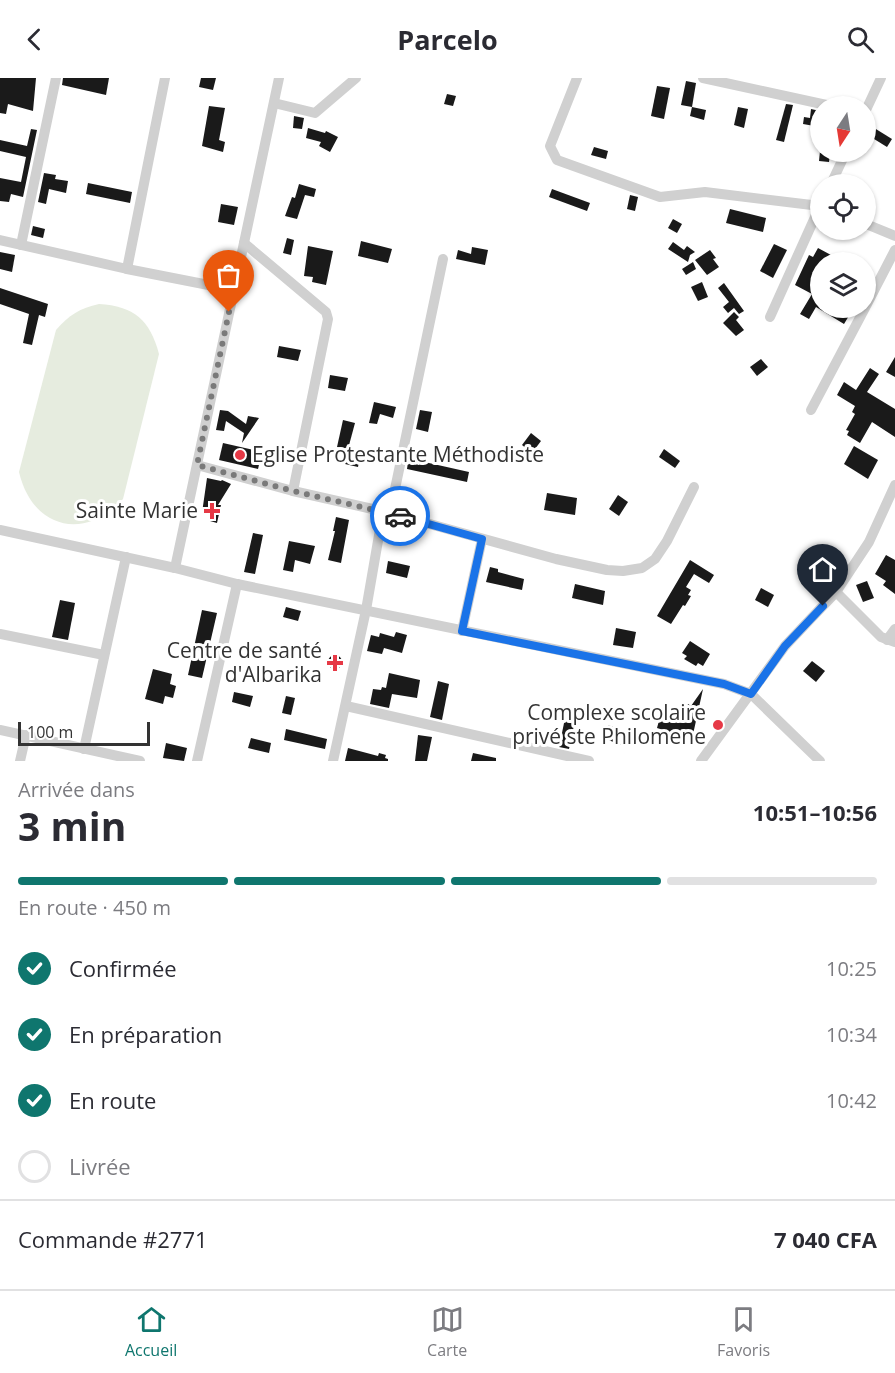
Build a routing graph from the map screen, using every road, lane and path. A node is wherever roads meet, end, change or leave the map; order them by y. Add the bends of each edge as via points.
1 (56, 78) edge
2 (165, 78) edge
3 (279, 78) edge
4 (356, 78) edge
5 (577, 78) edge
6 (703, 78) edge
7 (881, 78) edge
8 (873, 96) edge
9 (810, 101) edge
10 (274, 103) junction
11 (810, 205) edge
12 (810, 228) edge
13 (876, 228) edge
14 (895, 236) edge
15 (0, 240) edge
16 (244, 243) junction
17 (21, 245) junction
18 (895, 250) edge
19 (443, 259) dead end
20 (127, 269) junction
21 (876, 286) edge
22 (234, 290) junction
23 (770, 317) dead end
24 (859, 318) edge
25 (811, 410) dead end
26 (197, 465) junction
27 (694, 487) dead end
28 (293, 491) junction
29 (893, 492) edge
30 (386, 512) junction
31 (0, 530) edge
32 (482, 539) junction
33 (126, 557) junction
34 (175, 568) junction
35 (237, 584) junction
36 (836, 592) junction
37 (366, 610) junction
38 (895, 629) edge
39 (462, 631) junction
40 (0, 634) edge
41 (891, 641) edge
42 (104, 655) junction
43 (751, 694) junction
44 (346, 706) junction
45 (0, 730) edge
46 (26, 735) junction
47 (84, 749) junction
48 (122, 759) edge
49 (818, 760) edge
50 (20, 761) edge
51 (140, 761) edge
52 (197, 761) edge
53 (333, 761) edge
54 (590, 761) edge
55 (701, 761) edge

1 - 17 street
2 - 20 street
3 - 10 street
4 - 10 street via 315,113
5 - 11 street via 550,146 557,160 660,197 705,192
6 - 9 street
7 - 8 street
10 - 16 street
12 - 23 street
13 - 14 street
15 - 17 street
16 - 22 street
16 - 28 street via 326,312 328,319
17 - 20 street
18 - 21 street
19 - 30 street
20 - 22 street
22 - 26 street
24 - 25 street
26 - 28 street
26 - 34 street
27 - 32 street via 667,541 655,559 642,568 607,570
28 - 30 street
29 - 36 street via 869,542
30 - 32 street
30 - 37 street
31 - 33 street
32 - 39 street
33 - 34 street
33 - 42 street
34 - 35 street
35 - 37 street
35 - 52 street
36 - 41 street via 881,637
36 - 43 street via 785,646
37 - 39 street
37 - 44 street
38 - 41 street
39 - 43 street via 724,684
40 - 42 street
42 - 47 street
43 - 49 street
43 - 55 street
44 - 53 street
44 - 54 street
45 - 46 street
46 - 47 street
46 - 50 street
47 - 48 street
48 - 51 street

